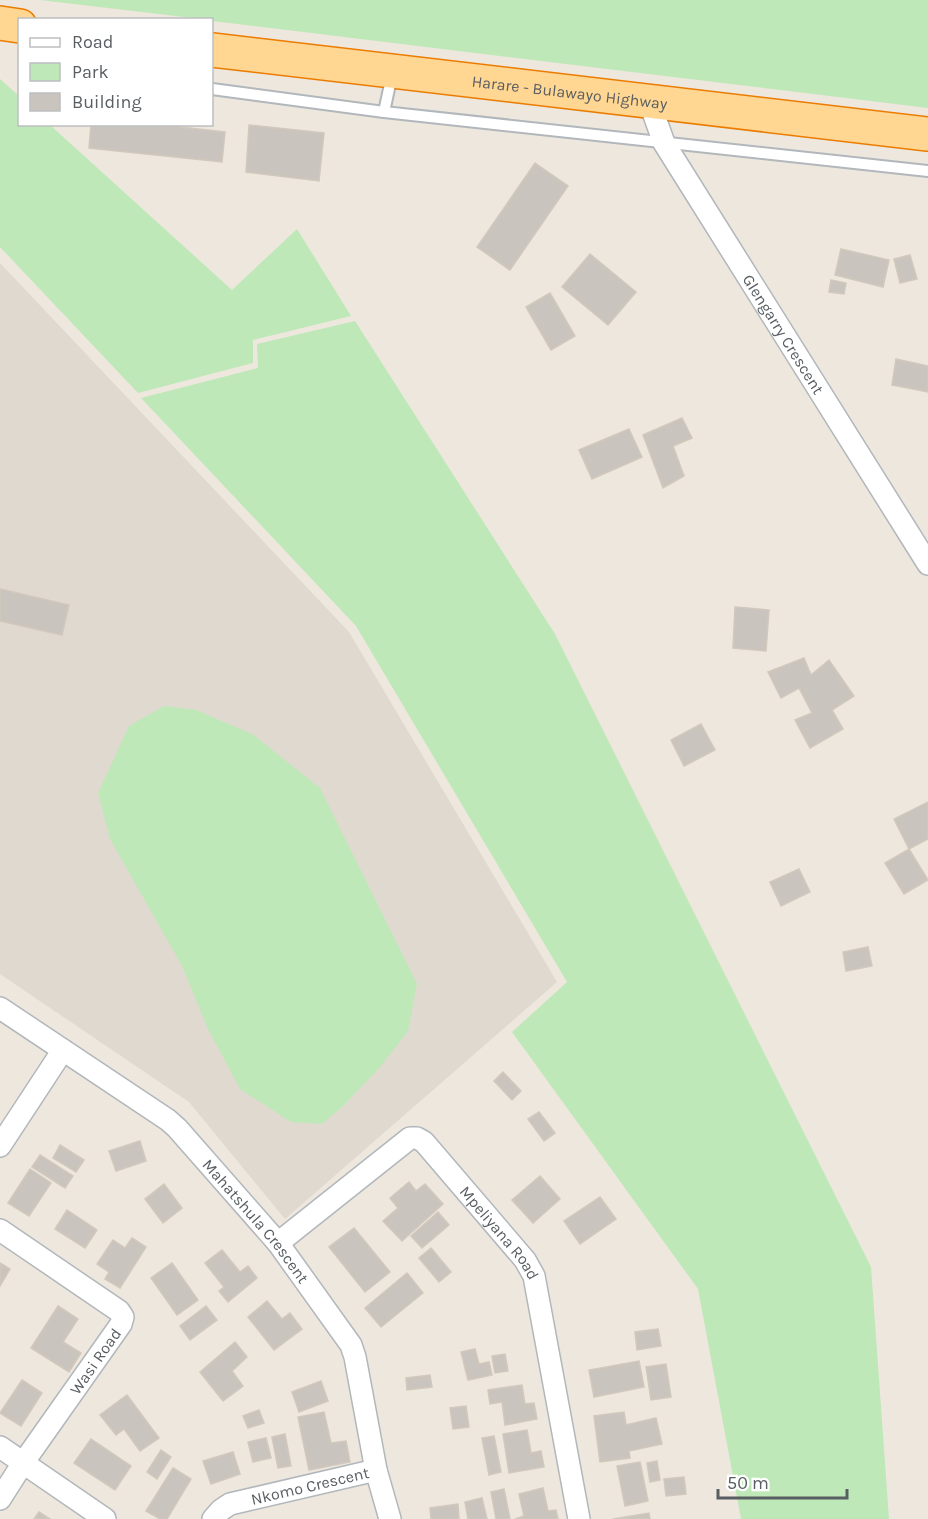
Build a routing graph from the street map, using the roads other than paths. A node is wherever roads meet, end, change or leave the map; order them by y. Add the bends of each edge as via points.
1 (213, 50) edge
2 (393, 72) junction
3 (213, 89) edge
4 (649, 101) junction
5 (384, 112) junction
6 (928, 134) edge
7 (664, 143) junction
8 (928, 171) edge
9 (928, 564) edge
10 (0, 1008) edge
11 (63, 1050) junction
12 (0, 1146) edge
13 (0, 1230) edge
14 (278, 1243) junction
15 (0, 1447) edge
16 (23, 1463) junction
17 (376, 1470) junction
18 (0, 1499) edge
19 (105, 1519) edge
20 (213, 1519) edge
21 (390, 1519) edge
22 (579, 1519) edge

1 - 2 highway, Harare - Bulawayo Highway
2 - 4 highway, Harare - Bulawayo Highway
2 - 5 lane
3 - 5 lane
4 - 6 highway, Harare - Bulawayo Highway
4 - 7 street, Glengarry Crescent
5 - 7 lane
7 - 8 lane
7 - 9 street, Glengarry Crescent
10 - 11 street, Mahatshula Crescent
11 - 12 street
11 - 14 street, Mahatshula Crescent via 177,1128
13 - 16 street, Wasi Road via 123,1317
14 - 17 street, Mahatshula Crescent via 351,1345
14 - 22 street, Mpeliyana Road via 410,1138 424,1142 525,1260 534,1276
15 - 16 street
16 - 18 street, Wasi Road
16 - 19 street
17 - 20 street, Nkomo Crescent via 230,1504
17 - 21 street, Mahatshula Crescent

